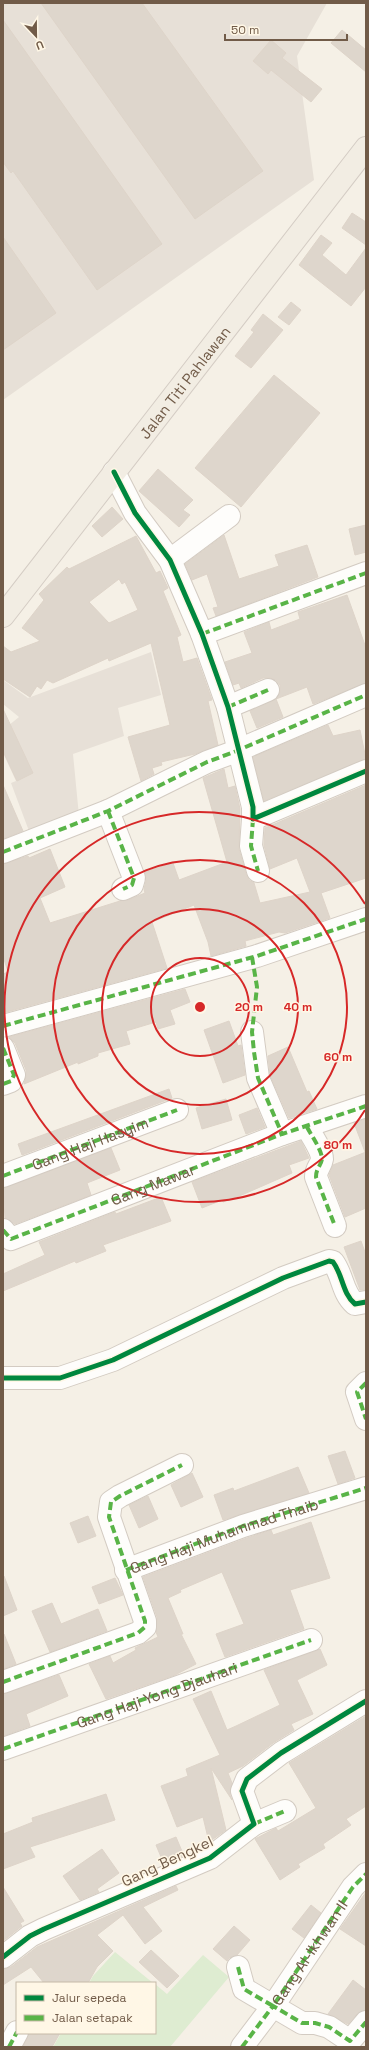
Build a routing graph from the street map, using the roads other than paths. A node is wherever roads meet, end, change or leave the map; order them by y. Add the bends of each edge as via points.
1 (366, 148) edge
2 (111, 476) junction
3 (229, 516) dead end
4 (170, 560) junction
5 (366, 573) edge
6 (3, 616) edge
7 (202, 634) junction
8 (268, 690) dead end
9 (366, 695) edge
10 (228, 707) junction
11 (237, 751) junction
12 (366, 771) edge
13 (108, 811) junction
14 (253, 819) junction
15 (3, 852) edge
16 (258, 871) dead end
17 (123, 889) dead end
18 (366, 919) edge
19 (3, 1026) edge
20 (252, 1032) dead end
21 (3, 1048) edge
22 (3, 1084) edge
23 (366, 1106) edge
24 (177, 1110) dead end
25 (307, 1126) junction
26 (282, 1134) junction
27 (3, 1176) edge
28 (335, 1226) dead end
29 (3, 1230) edge
30 (366, 1302) edge
31 (3, 1378) edge
32 (366, 1383) edge
33 (366, 1419) edge
34 (182, 1465) dead end
35 (366, 1488) edge
36 (126, 1570) junction
37 (311, 1640) dead end
38 (3, 1682) edge
39 (366, 1700) edge
40 (3, 1750) edge
41 (285, 1811) dead end
42 (254, 1824) junction
43 (366, 1874) edge
44 (3, 1957) edge
45 (238, 1967) dead end
46 (273, 2006) junction
47 (366, 2022) edge
48 (16, 2034) edge
49 (9, 2047) edge
50 (242, 2047) edge

1 - 2 main road, Jalan Titi Pahlawan
2 - 4 street
2 - 6 main road, Jalan Titi Pahlawan
3 - 4 street
4 - 7 street
5 - 7 street
7 - 10 street
8 - 10 street
9 - 11 street
10 - 11 street
11 - 13 street via 207,762
11 - 14 street via 254,807
12 - 14 street
13 - 15 street
13 - 17 street via 134,878 132,885
14 - 16 street via 252,846
18 - 19 street via 257,956
20 - 26 street via 258,1078
21 - 22 street via 14,1075 11,1081
23 - 25 street, Gang Mawar
24 - 27 street, Gang Haji Hasyim
25 - 26 street, Gang Mawar
25 - 28 street via 321,1155 322,1161 316,1171 316,1177
26 - 29 street, Gang Mawar via 11,1239
30 - 31 street via 355,1304 348,1298 338,1268 329,1261 283,1278 114,1360 60,1378
32 - 33 street via 357,1392
34 - 36 street via 111,1502 109,1517
35 - 36 street, Gang Haji Muhammad Thaib via 243,1526
36 - 38 street, Gang Haji Muhammad Thaib via 145,1621 144,1627 138,1633
37 - 40 street, Gang Haji Yong Djauhari
39 - 42 street via 281,1753 247,1779 242,1791
41 - 42 street, Gang Bengkel
42 - 44 street, Gang Bengkel via 210,1858 44,1929 30,1936
43 - 46 street, Gang Al-Ikhwan II via 353,1887
45 - 46 street, Gang Al-Ikhwan II via 244,1989
46 - 47 street via 302,2023 329,2027 350,2041
46 - 50 street
48 - 49 street

